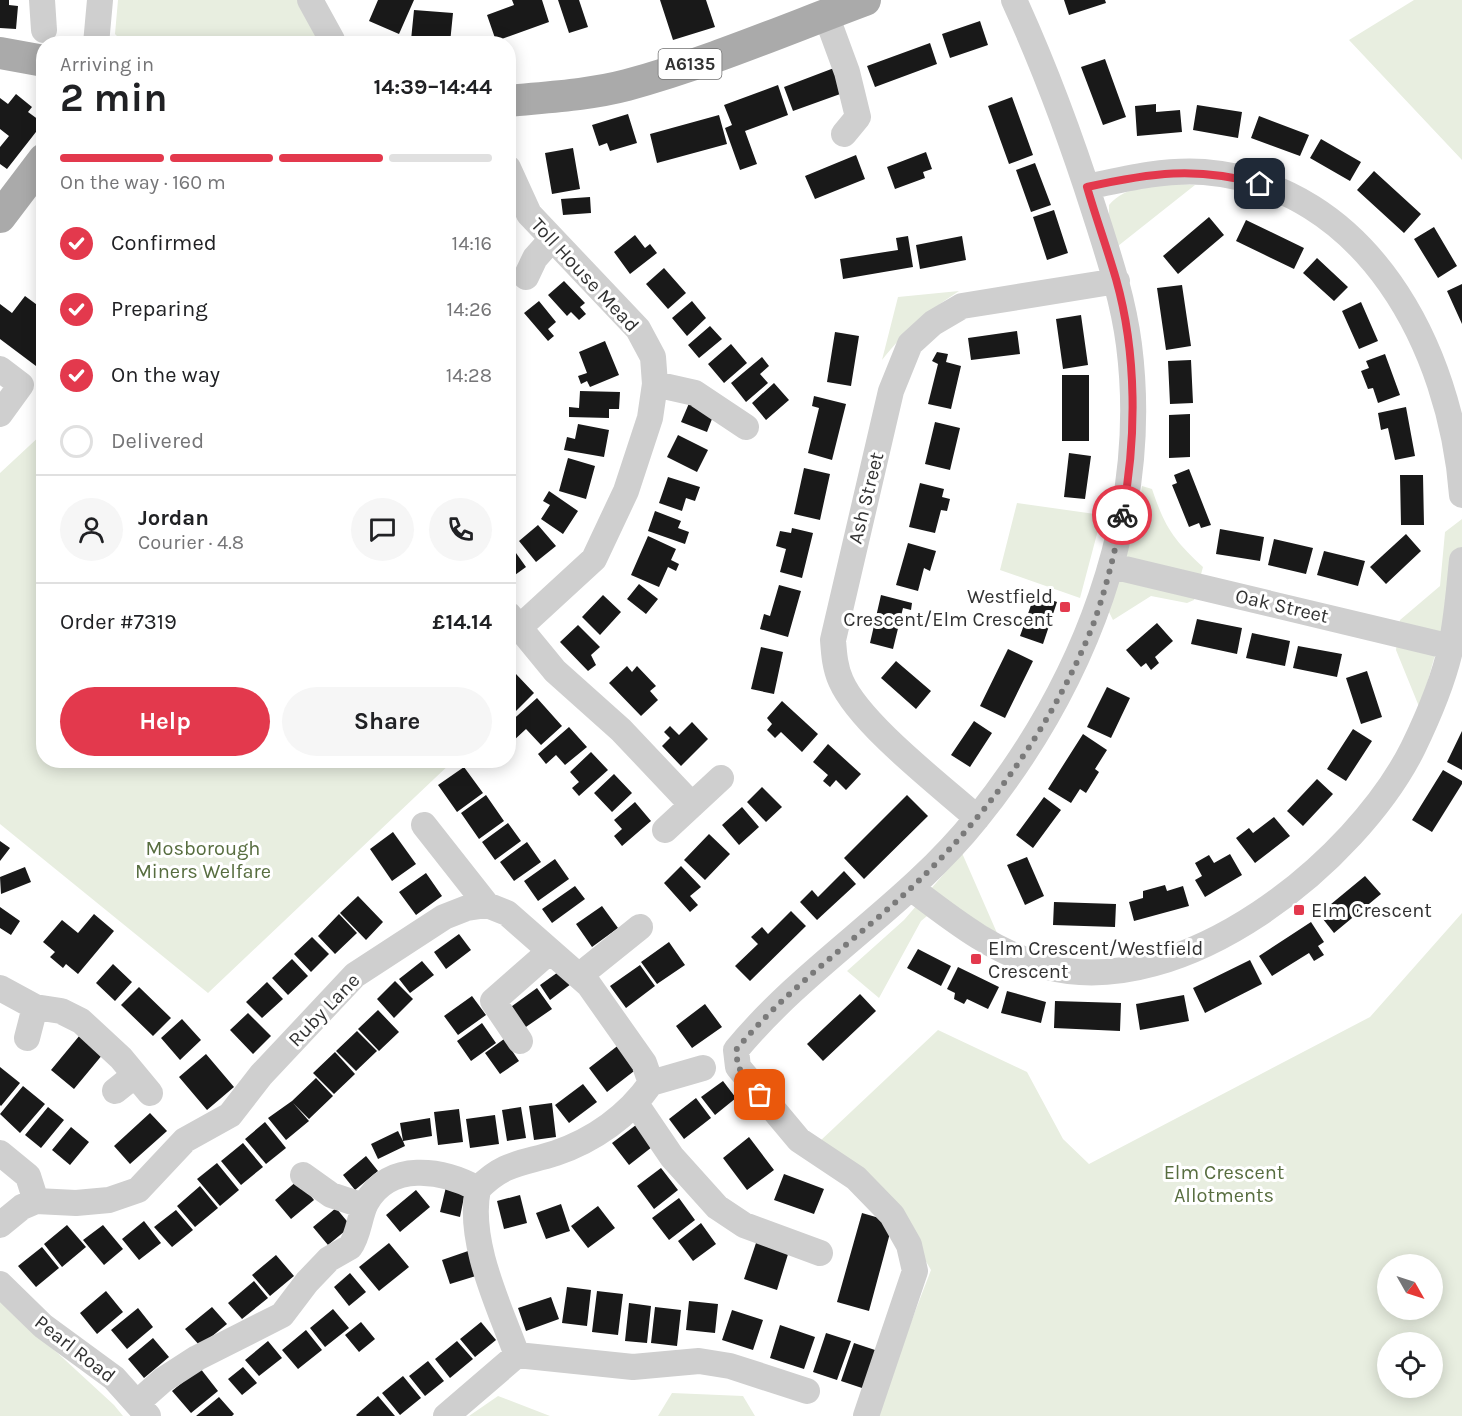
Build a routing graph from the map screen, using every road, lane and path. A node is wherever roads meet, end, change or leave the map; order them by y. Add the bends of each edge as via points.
1 (42, 0) edge
2 (100, 0) edge
3 (310, 0) edge
4 (866, 0) edge
5 (1014, 0) edge
6 (826, 15) junction
7 (44, 30) dead end
8 (97, 36) edge
9 (330, 36) edge
10 (0, 53) edge
11 (36, 60) edge
12 (516, 100) edge
13 (844, 134) dead end
14 (36, 170) edge
15 (516, 186) edge
16 (1087, 187) junction
17 (0, 217) edge
18 (552, 239) junction
19 (526, 277) dead end
20 (1117, 281) junction
21 (0, 369) edge
22 (655, 384) junction
23 (0, 414) edge
24 (746, 427) dead end
25 (1462, 495) edge
26 (1462, 560) edge
27 (1112, 566) junction
28 (516, 619) edge
29 (516, 623) edge
30 (1451, 647) junction
31 (721, 778) dead end
32 (692, 805) junction
33 (977, 818) junction
34 (424, 825) dead end
35 (665, 830) dead end
36 (911, 888) junction
37 (487, 905) junction
38 (640, 927) dead end
39 (550, 951) junction
40 (579, 976) junction
41 (0, 988) edge
42 (35, 1007) junction
43 (27, 1038) dead end
44 (520, 1041) dead end
45 (718, 1064) junction
46 (651, 1083) junction
47 (115, 1091) dead end
48 (636, 1104) junction
49 (0, 1153) edge
50 (303, 1175) dead end
51 (478, 1189) junction
52 (36, 1201) junction
53 (364, 1206) junction
54 (0, 1225) edge
55 (820, 1253) dead end
56 (0, 1284) edge
57 (518, 1355) junction
58 (807, 1391) dead end
59 (143, 1409) edge
60 (446, 1416) edge
61 (867, 1416) edge

1 - 7 street
2 - 8 street
3 - 9 street
4 - 6 main road, A6135
5 - 16 street via 1045,70
6 - 12 main road, A6135 via 627,85
6 - 13 street via 858,117
10 - 11 main road
14 - 17 main road
15 - 18 street, Toll House Mead via 529,214
16 - 20 street
16 - 25 street via 1130,177 1204,172 1278,189 1334,222 1384,272 1436,370 1452,419
18 - 19 street via 535,258
18 - 22 street, Toll House Mead via 638,329 653,357
20 - 27 street via 1129,346 1131,413 1128,484
20 - 33 street, Ash Street via 962,306 933,323 910,344 891,391 833,640 834,658 841,681 876,727
21 - 23 street via 21,385
22 - 24 street via 695,393
22 - 28 street, Toll House Mead via 650,418 626,491 594,560
26 - 30 street
27 - 30 street, Oak Street
27 - 33 street via 1092,626 1060,694
29 - 32 street, Toll House Mead via 555,671 621,730
30 - 36 street via 1413,748 1361,826 1330,859 1281,900 1212,940 1162,961 1115,970 1048,967 994,948
31 - 32 street
32 - 35 street
33 - 36 street
34 - 37 street
36 - 45 street via 756,1025 736,1050
37 - 39 street via 507,913
37 - 52 street, Ruby Lane via 444,917 355,975 261,1074 230,1115 185,1140 138,1190 109,1200
38 - 40 street
39 - 40 street
39 - 44 street via 493,1001
40 - 46 street via 644,1063
41 - 42 street
42 - 43 street
42 - 47 street via 61,1011 81,1022 143,1084
45 - 46 street
45 - 61 street via 738,1067 799,1140 856,1178 892,1215 909,1245 915,1271
46 - 48 street
48 - 51 street via 611,1125 558,1152 494,1173
48 - 55 street via 672,1157 717,1207 744,1225
49 - 52 street via 28,1176
50 - 53 street via 331,1195
51 - 53 street via 460,1179 432,1172 396,1175 373,1191
51 - 57 street via 474,1222 494,1295
52 - 54 street
53 - 59 street via 350,1247 329,1259 282,1315 197,1358 163,1380
56 - 59 street, Pearl Road via 43,1326 114,1378
57 - 58 street via 633,1367 699,1361 730,1366
57 - 60 street

